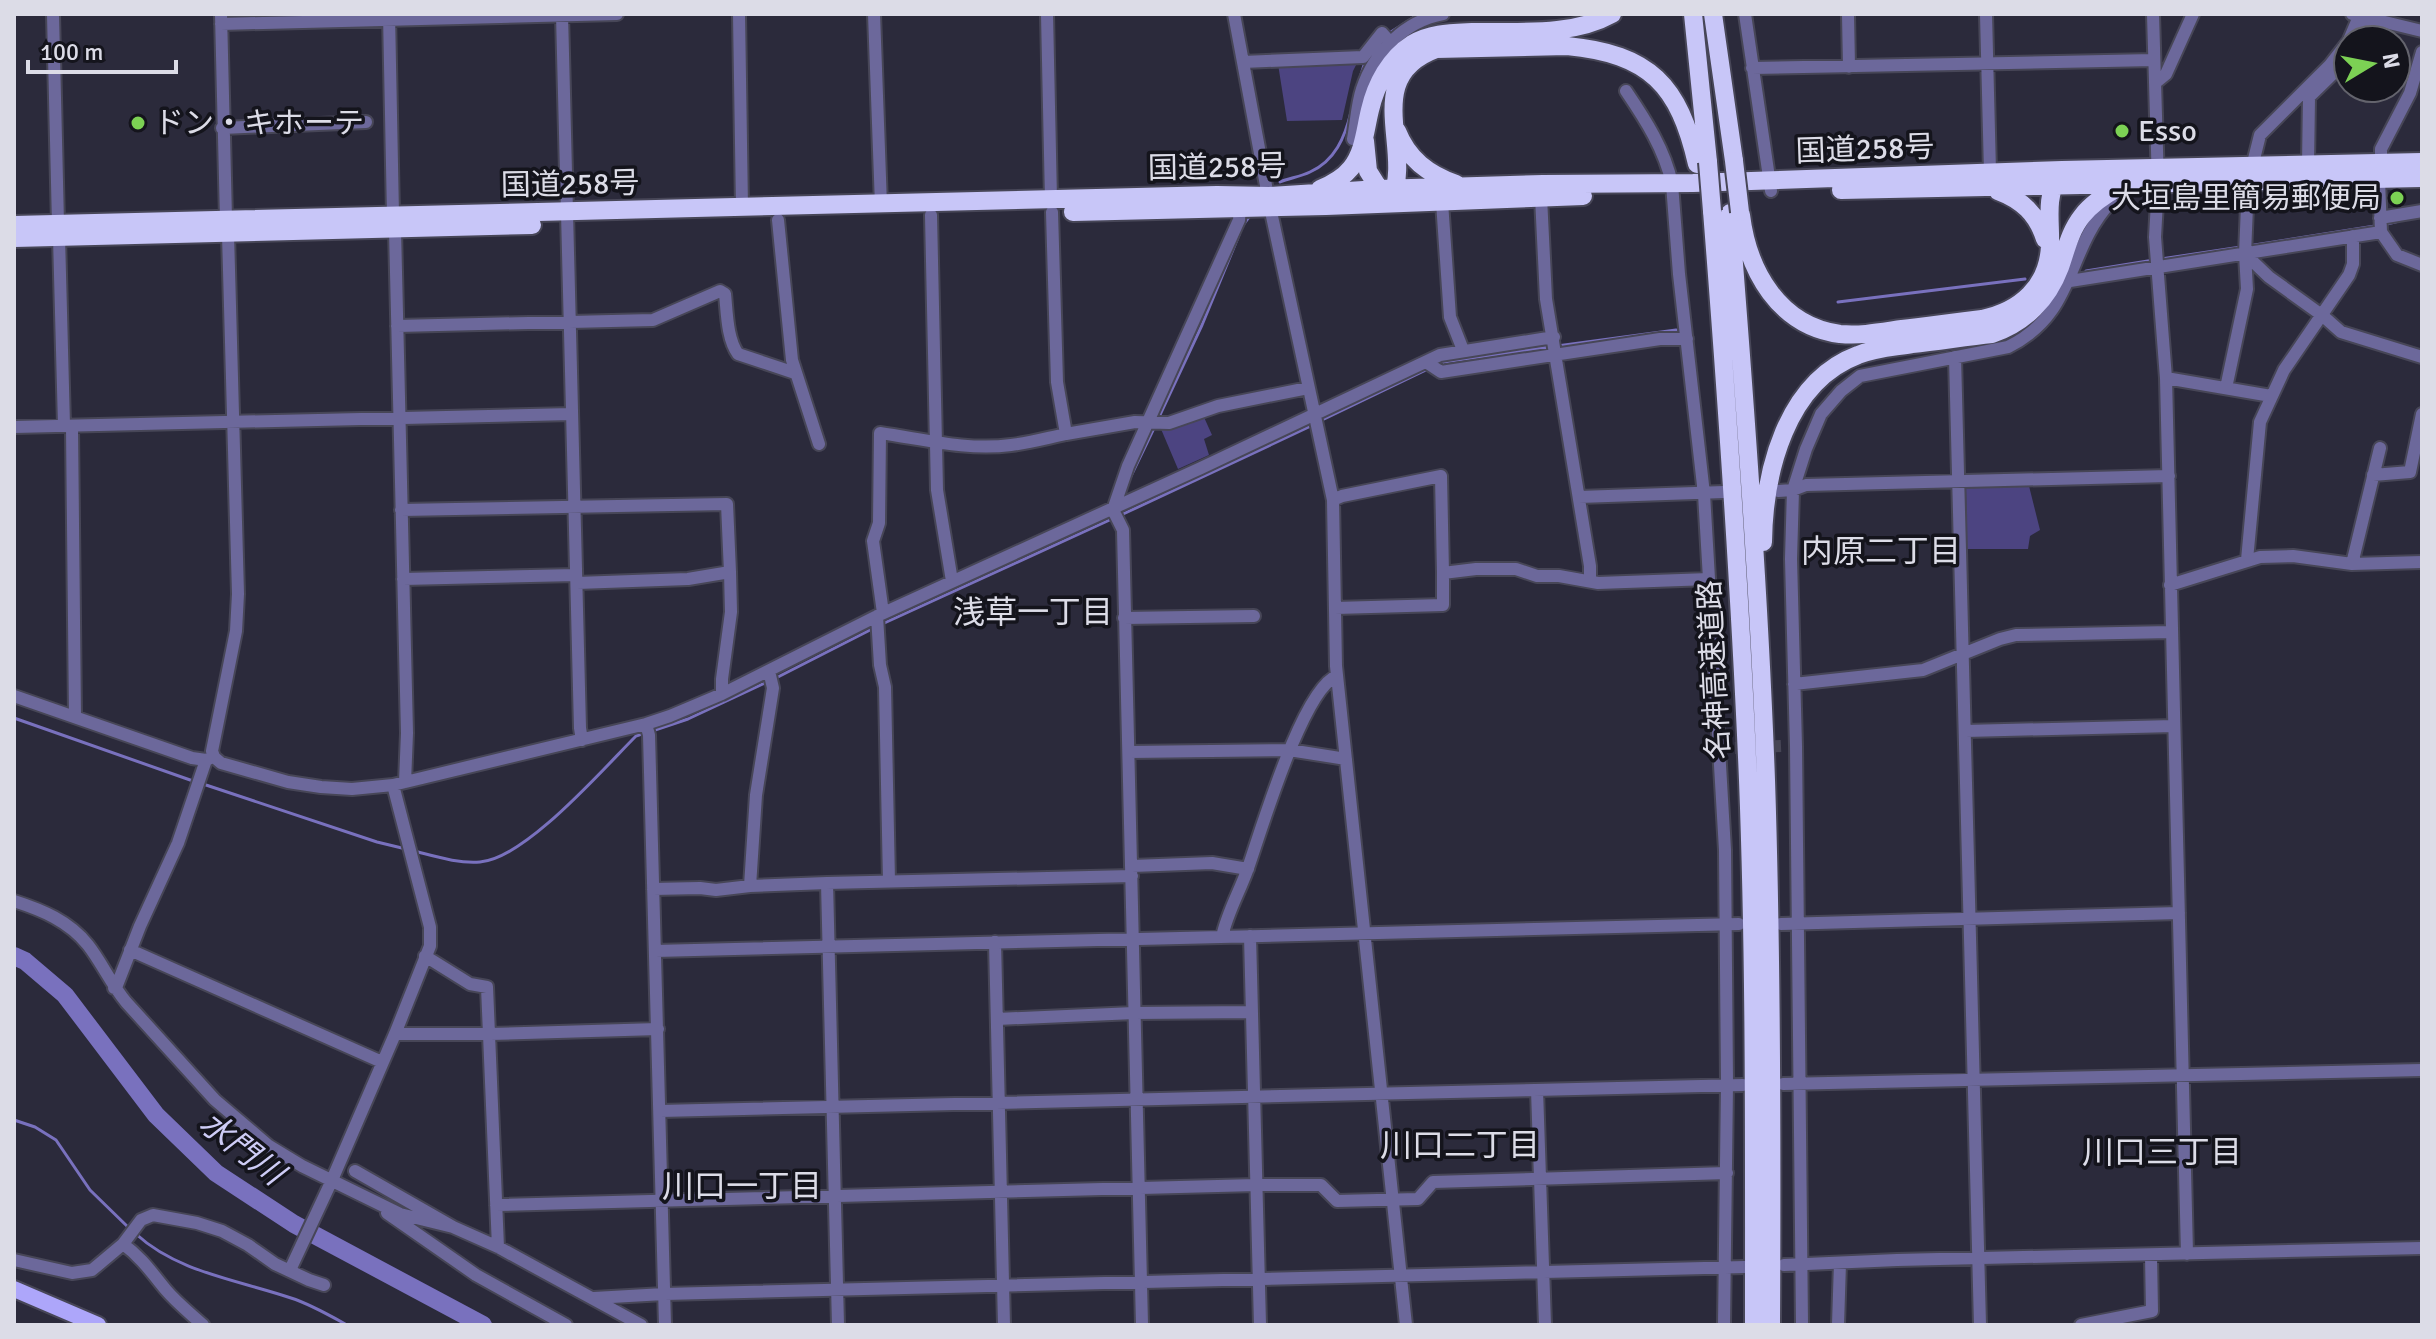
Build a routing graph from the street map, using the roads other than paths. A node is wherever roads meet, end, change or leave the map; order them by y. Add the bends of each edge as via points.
1 (53, 14) edge
2 (617, 14) edge
3 (739, 14) edge
4 (874, 14) edge
5 (1047, 14) edge
6 (1234, 14) edge
7 (1443, 14) edge
8 (1612, 14) edge
9 (1693, 14) edge
10 (1712, 14) edge
11 (1745, 14) edge
12 (1848, 14) edge
13 (1986, 14) edge
14 (2153, 14) edge
15 (2193, 14) edge
16 (562, 15) edge
17 (2360, 16) edge
18 (390, 17) edge
19 (221, 19) edge
20 (2422, 31) edge
21 (1390, 42) junction
22 (2422, 52) edge
23 (2154, 60) junction
24 (1243, 62) junction
25 (2332, 62) edge
26 (1987, 64) junction
27 (1849, 67) junction
28 (1752, 68) junction
29 (2332, 75) edge
30 (2155, 83) junction
31 (1626, 91) dead end
32 (1392, 109) junction
33 (366, 122) dead end
34 (222, 128) junction
35 (1359, 136) junction
36 (1716, 162) junction
37 (2422, 162) edge
38 (2308, 165) junction
39 (2380, 171) junction
40 (2250, 174) junction
41 (2158, 177) junction
42 (2422, 178) edge
43 (1989, 180) junction
44 (2061, 181) junction
45 (2123, 185) junction
46 (1770, 186) junction
47 (1474, 187) junction
48 (1673, 188) junction
49 (1310, 192) junction
50 (1389, 194) junction
51 (1541, 197) junction
52 (1269, 202) junction
53 (1442, 202) junction
54 (2111, 202) dead end
55 (881, 205) junction
56 (1052, 206) junction
57 (742, 208) junction
58 (1240, 208) junction
59 (2422, 211) edge
60 (1721, 212) junction
61 (931, 215) junction
62 (568, 218) junction
63 (778, 220) junction
64 (394, 223) junction
65 (14, 225) edge
66 (2381, 225) junction
67 (227, 226) junction
68 (59, 230) junction
69 (2071, 236) junction
70 (2353, 236) junction
71 (14, 238) edge
72 (2245, 249) junction
73 (2048, 257) junction
74 (2157, 263) junction
75 (2422, 265) edge
76 (2070, 281) junction
77 (2323, 316) junction
78 (570, 322) junction
79 (397, 326) junction
80 (1687, 339) junction
81 (1555, 346) junction
82 (1463, 350) junction
83 (1955, 357) junction
84 (2422, 357) edge
85 (1430, 365) junction
86 (795, 373) junction
87 (2166, 378) junction
88 (1308, 388) junction
89 (2226, 388) junction
90 (2271, 396) junction
91 (572, 414) junction
92 (2422, 414) edge
93 (399, 417) junction
94 (1315, 420) junction
95 (233, 422) junction
96 (1154, 423) junction
97 (68, 426) junction
98 (14, 427) edge
99 (1066, 434) junction
100 (937, 442) junction
101 (819, 444) dead end
102 (2380, 448) dead end
103 (2373, 475) junction
104 (2169, 476) junction
105 (1959, 481) junction
106 (1793, 490) junction
107 (1778, 491) dead end
108 (1724, 492) dead end
109 (1704, 494) junction
110 (1579, 497) junction
111 (1333, 500) junction
112 (575, 506) junction
113 (401, 510) junction
114 (1115, 514) junction
115 (2247, 560) junction
116 (2422, 562) edge
117 (2352, 564) junction
118 (730, 572) junction
119 (1443, 573) junction
120 (403, 579) junction
121 (576, 579) junction
122 (1709, 579) junction
123 (952, 581) junction
124 (1590, 581) junction
125 (2170, 585) junction
126 (1335, 608) junction
127 (1254, 616) dead end
128 (1124, 618) junction
129 (880, 620) junction
130 (2171, 632) junction
131 (1964, 654) junction
132 (1337, 676) junction
133 (770, 677) junction
134 (1794, 684) junction
135 (722, 694) junction
136 (14, 696) edge
137 (75, 717) junction
138 (2174, 726) junction
139 (647, 729) junction
140 (1965, 731) junction
141 (582, 740) junction
142 (1781, 746) tunnel mouth
143 (1796, 746) junction
144 (1735, 748) tunnel mouth
145 (1719, 749) junction
146 (1289, 750) junction
147 (1129, 752) junction
148 (1346, 759) junction
149 (208, 761) junction
150 (399, 783) junction
151 (1248, 869) junction
152 (1132, 871) junction
153 (889, 881) junction
154 (827, 883) junction
155 (750, 886) junction
156 (653, 889) junction
157 (1769, 899) junction
158 (14, 901) edge
159 (2179, 913) junction
160 (1969, 918) junction
161 (1796, 923) junction
162 (1739, 924) dead end
163 (1781, 924) dead end
164 (1725, 925) junction
165 (1365, 935) junction
166 (1250, 936) junction
167 (1222, 937) junction
168 (1133, 939) junction
169 (995, 942) junction
170 (827, 947) junction
171 (130, 950) junction
172 (655, 951) junction
173 (425, 956) junction
174 (114, 988) junction
175 (1252, 1012) junction
176 (1134, 1013) junction
177 (997, 1019) junction
178 (658, 1029) junction
179 (395, 1034) junction
180 (490, 1034) junction
181 (382, 1062) junction
182 (2422, 1070) edge
183 (2183, 1075) junction
184 (1974, 1081) junction
185 (1727, 1084) junction
186 (1783, 1084) dead end
187 (1800, 1084) junction
188 (1743, 1085) dead end
189 (1537, 1090) junction
190 (1382, 1093) junction
191 (1256, 1097) junction
192 (1138, 1100) junction
193 (998, 1104) junction
194 (831, 1108) junction
195 (660, 1111) junction
196 (355, 1171) dead end
197 (1727, 1173) junction
198 (1540, 1179) junction
199 (330, 1184) junction
200 (1256, 1185) junction
201 (1139, 1189) junction
202 (1001, 1193) junction
203 (834, 1196) junction
204 (373, 1200) junction
205 (662, 1200) junction
206 (1394, 1201) junction
207 (496, 1205) junction
208 (453, 1227) junction
209 (124, 1242) junction
210 (498, 1247) junction
211 (2422, 1248) edge
212 (2187, 1254) junction
213 (2151, 1255) junction
214 (1979, 1258) junction
215 (14, 1260) edge
216 (1840, 1263) junction
217 (1802, 1264) junction
218 (1784, 1265) dead end
219 (1745, 1267) dead end
220 (1725, 1268) junction
221 (290, 1270) junction
222 (1544, 1271) junction
223 (1401, 1274) junction
224 (1259, 1281) junction
225 (1141, 1282) junction
226 (324, 1285) dead end
227 (1003, 1285) junction
228 (14, 1289) edge
229 (837, 1291) junction
230 (664, 1294) junction
231 (594, 1298) junction
232 (98, 1325) edge
233 (203, 1325) edge
234 (566, 1325) edge
235 (641, 1325) edge
236 (665, 1325) edge
237 (838, 1325) edge
238 (1004, 1325) edge
239 (1142, 1325) edge
240 (1260, 1325) edge
241 (1406, 1325) edge
242 (1545, 1325) edge
243 (1724, 1325) edge
244 (1754, 1325) edge
245 (1771, 1325) edge
246 (1802, 1325) edge
247 (1838, 1325) edge
248 (1980, 1325) edge
249 (2081, 1325) edge

1 - 68 street
2 - 16 street
3 - 57 street
4 - 55 street
5 - 56 street
6 - 24 street
7 - 21 street via 1413,24
8 - 35 highway via 1562,29 1448,33 1422,39 1399,55 1380,80
9 - 36 highway, 名神高速道路
10 - 36 highway, 名神高速道路
11 - 28 street
12 - 27 street
13 - 26 street
14 - 23 street
15 - 30 street via 2166,74
16 - 18 street
16 - 62 street
17 - 20 street
18 - 19 street
18 - 64 street
19 - 34 street
21 - 24 street via 1382,33 1363,57
21 - 35 street via 1361,90
22 - 39 street via 2410,93 2381,149
23 - 26 street
23 - 30 street
24 - 52 street
25 - 40 street via 2260,135
26 - 27 street
26 - 43 street
27 - 28 street
28 - 46 street
29 - 38 street via 2309,97
30 - 41 street
31 - 48 street via 1647,122
32 - 36 highway via 1401,77 1416,59 1436,49 1588,48 1625,57 1651,73
32 - 47 highway via 1400,138 1422,167
32 - 50 highway
33 - 34 street
34 - 67 street
35 - 49 highway via 1351,168
35 - 50 highway via 1371,178
36 - 60 highway
36 - 60 highway, 名神高速道路
37 - 39 highway, 国道258号
38 - 39 highway, 国道258号
38 - 40 highway, 国道258号
39 - 40 highway, 国道258号
39 - 42 highway, 国道258号
39 - 66 street
40 - 41 highway, 国道258号
40 - 72 street
41 - 44 highway, 国道258号
41 - 45 highway, 国道258号
41 - 74 street
43 - 44 highway, 国道258号
43 - 46 highway, 国道258号
43 - 73 highway via 2032,212
44 - 45 highway, 国道258号
44 - 69 highway via 2073,210
44 - 73 highway via 2050,197
45 - 69 highway via 2089,208
46 - 48 highway, 国道258号
47 - 48 highway, 国道258号
47 - 50 highway, 国道258号
48 - 51 highway, 国道258号
48 - 80 street
49 - 50 highway, 国道258号
49 - 52 highway, 国道258号
50 - 52 highway, 国道258号
50 - 53 highway, 国道258号
51 - 53 highway, 国道258号
51 - 81 street via 1546,299
52 - 56 highway, 国道258号 via 1217,195
52 - 58 highway, 国道258号
52 - 88 street
53 - 82 street via 1450,317
54 - 76 street via 2078,252
55 - 56 highway, 国道258号
55 - 57 highway, 国道258号
56 - 58 highway, 国道258号
56 - 61 highway, 国道258号
56 - 99 street via 1057,382
57 - 62 highway, 国道258号
58 - 96 street
59 - 66 street
60 - 73 highway via 1773,298 1798,318 1838,333 1868,334 2010,311 2029,297
60 - 157 highway, 名神高速道路 via 1743,375
60 - 244 highway, 名神高速道路 via 1715,311 1725,376 1749,812
61 - 63 highway, 国道258号
61 - 100 street
62 - 63 highway, 国道258号
62 - 64 highway, 国道258号
62 - 78 street
63 - 86 street
64 - 67 highway, 国道258号
64 - 79 street
65 - 68 highway, 国道258号
66 - 70 street
66 - 75 street via 2397,255
67 - 68 highway, 国道258号
67 - 95 street
68 - 71 highway, 国道258号
68 - 97 street
69 - 157 highway via 2054,281 2021,321 1992,334 1875,350 1846,360 1817,380 1787,425 1773,466 1763,536
70 - 72 street
70 - 77 street via 2349,275
72 - 74 street
72 - 77 street via 2269,277
72 - 89 street via 2247,289
74 - 76 street
74 - 87 street
76 - 83 street via 2054,310 2024,339
77 - 84 street via 2341,332
77 - 90 street
78 - 79 street
78 - 86 street via 653,320 720,291 738,354
78 - 91 street
79 - 93 street
80 - 81 street
80 - 109 street
81 - 82 street
81 - 85 street via 1441,372
81 - 110 street
82 - 85 street via 1440,355
83 - 105 street
83 - 106 street via 1860,376 1841,391 1821,414
85 - 94 street
86 - 101 street
87 - 89 street
87 - 104 street
88 - 94 street
88 - 96 street
89 - 90 street
90 - 115 street via 2260,422
91 - 93 street
91 - 112 street
92 - 103 street via 2410,472
93 - 95 street
93 - 113 street
94 - 111 street
94 - 114 street
95 - 97 street
95 - 149 street via 236,631
96 - 99 street
96 - 114 street via 1128,466
97 - 98 street
97 - 137 street
99 - 100 street via 1010,445
100 - 123 street via 937,490
100 - 129 street via 880,433 879,523 873,541
102 - 103 street
103 - 117 street
104 - 105 street
104 - 125 street
105 - 106 street via 1806,485
105 - 131 street
106 - 107 street
106 - 134 street
108 - 109 street
109 - 110 street
109 - 122 street
110 - 124 street
111 - 119 street via 1441,476
111 - 126 street
112 - 113 street
112 - 118 street via 727,504
112 - 121 street
113 - 120 street
114 - 123 street
114 - 128 street via 1123,530
115 - 117 street via 2293,556
115 - 125 street
116 - 117 street
118 - 121 street via 688,579
118 - 135 street
119 - 124 street via 1516,569
119 - 126 street via 1443,605
120 - 121 street
120 - 150 street via 407,733
121 - 141 street
122 - 124 street
122 - 145 street
123 - 129 street
125 - 130 street
126 - 132 street
127 - 128 street
128 - 147 street
129 - 133 street
129 - 153 street
130 - 131 street via 2016,635
130 - 138 street
131 - 134 street via 1923,670
131 - 140 street
132 - 146 street via 1318,693
132 - 148 street
133 - 135 street
133 - 155 street
134 - 143 street
135 - 139 street
136 - 137 street
137 - 149 street
138 - 140 street
138 - 159 street
139 - 141 street
139 - 156 street
140 - 160 street
141 - 150 street
142 - 143 street
143 - 161 street
144 - 145 street
145 - 164 street
146 - 147 street
146 - 148 street
146 - 151 street
147 - 152 street
148 - 165 street
149 - 150 street via 288,782 352,789
149 - 171 street
150 - 173 street via 407,840 430,927
151 - 152 street via 1212,863
151 - 167 street
152 - 153 street
152 - 168 street
153 - 154 street
154 - 155 street
154 - 170 street
155 - 156 street
156 - 172 street
157 - 245 highway, 名神高速道路
158 - 174 street via 72,928
159 - 160 street
159 - 183 street
160 - 161 street
160 - 184 street
161 - 163 street
161 - 187 street
162 - 164 street
164 - 165 street
164 - 185 street
165 - 166 street
165 - 190 street
166 - 167 street
166 - 175 street
167 - 168 street
168 - 169 street
168 - 176 street
169 - 170 street
169 - 177 street
170 - 172 street
170 - 194 street
171 - 174 street
171 - 181 street
172 - 178 street
173 - 179 street
173 - 180 street via 470,984 487,987
174 - 199 street via 215,1100 253,1134
175 - 176 street
175 - 191 street
176 - 177 street
176 - 192 street
177 - 193 street
178 - 180 street
178 - 195 street
179 - 180 street
179 - 181 street
180 - 207 street
181 - 199 street
182 - 183 street
183 - 184 street
183 - 212 street
184 - 187 street
184 - 214 street
185 - 188 street
185 - 189 street
185 - 197 street
186 - 187 street
187 - 217 street
189 - 190 street
189 - 198 street
190 - 191 street
190 - 206 street
191 - 192 street
191 - 200 street
192 - 193 street
192 - 201 street
193 - 194 street
193 - 202 street
194 - 195 street
194 - 203 street
195 - 205 street
196 - 208 street
197 - 198 street
197 - 220 street
198 - 206 street via 1433,1182 1418,1199
198 - 222 street
199 - 204 street
199 - 221 street
200 - 201 street
200 - 206 street via 1321,1185 1337,1201
200 - 224 street
201 - 202 street
201 - 225 street
202 - 203 street
202 - 227 street
203 - 205 street
203 - 229 street
204 - 208 street via 400,1214
204 - 234 street via 476,1275
205 - 207 street
205 - 230 street
206 - 223 street
207 - 210 street
208 - 210 street
209 - 215 street via 92,1270 72,1273
209 - 221 street via 141,1220 153,1215 222,1231
209 - 233 street
210 - 231 street
211 - 212 street
212 - 213 street
213 - 214 street
213 - 249 street via 2152,1311
214 - 216 street
214 - 248 street
216 - 217 street
216 - 247 street
217 - 218 street
217 - 246 street
219 - 220 street
220 - 222 street
220 - 243 street
221 - 226 street
222 - 223 street
222 - 242 street
223 - 224 street
223 - 241 street
224 - 225 street
224 - 240 street
225 - 227 street
225 - 239 street
227 - 229 street
227 - 238 street
228 - 232 main road
229 - 230 street
229 - 237 street
230 - 231 street
230 - 236 street
231 - 235 street

